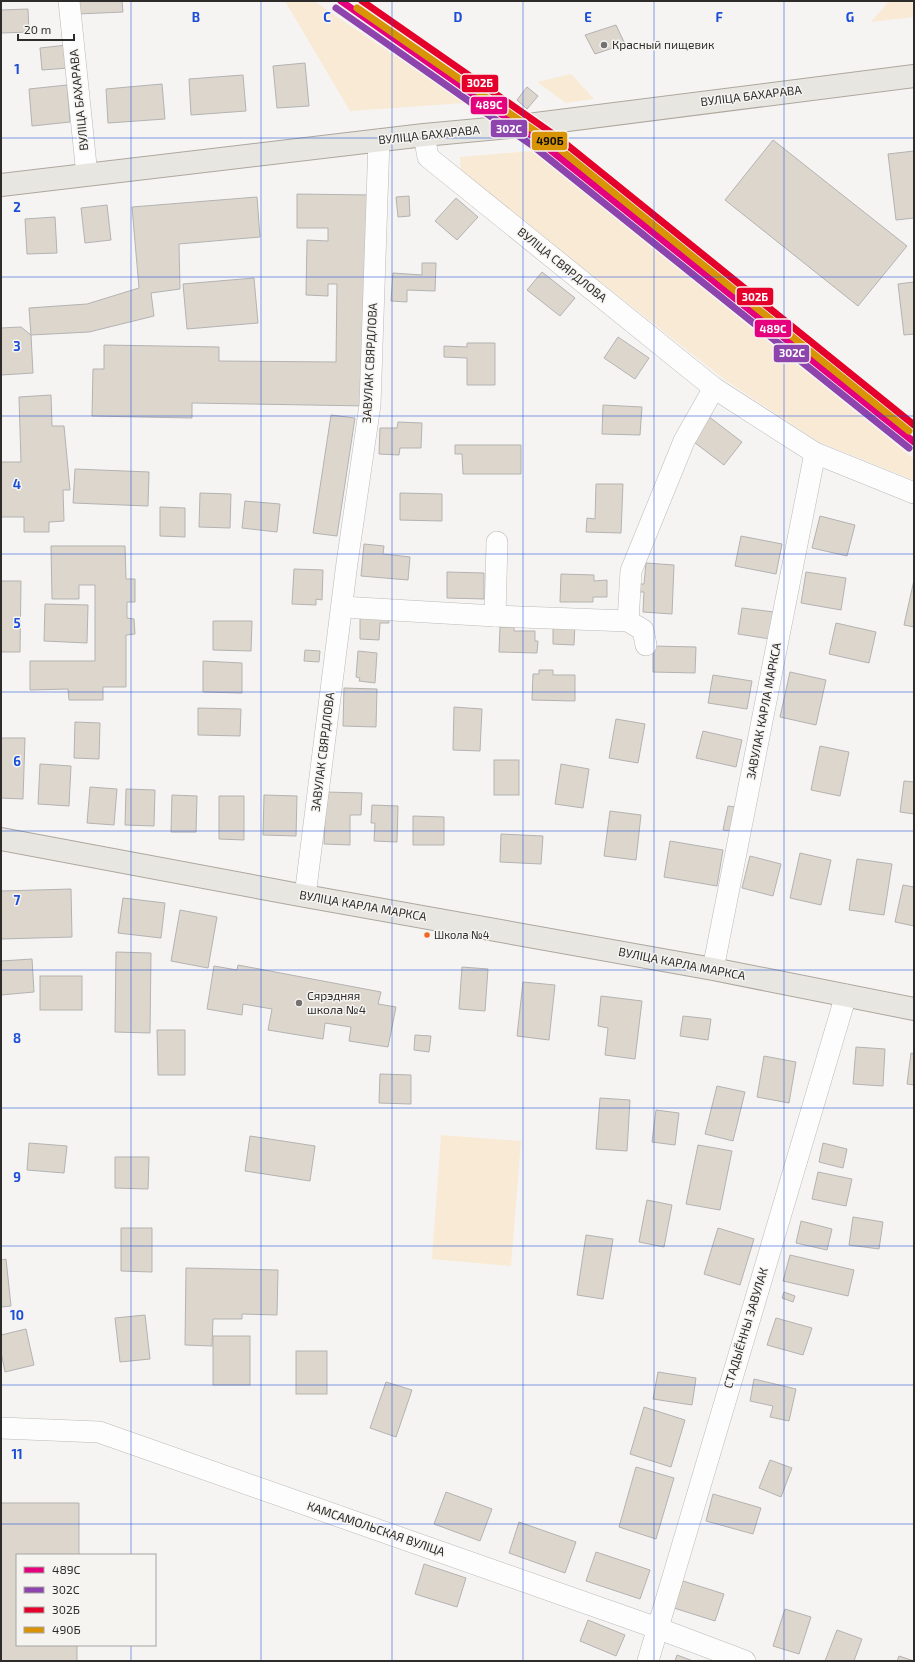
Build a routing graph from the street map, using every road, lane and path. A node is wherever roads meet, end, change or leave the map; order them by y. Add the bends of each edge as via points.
1 (69, 1) edge
2 (914, 76) edge
3 (424, 135) junction
4 (379, 140) junction
5 (88, 175) junction
6 (1, 185) edge
7 (714, 388) junction
8 (815, 453) junction
9 (914, 493) edge
10 (497, 542) dead end
11 (342, 607) junction
12 (495, 616) junction
13 (628, 621) junction
14 (646, 645) dead end
15 (1, 839) edge
16 (305, 896) junction
17 (713, 969) junction
18 (846, 996) junction
19 (914, 1009) edge
20 (1, 1428) edge
21 (657, 1628) junction
22 (648, 1661) edge
23 (745, 1661) edge

1 - 5 street, ВУЛІЦА БАХАРАВА
2 - 3 main road, ВУЛІЦА БАХАРАВА via 520,126
3 - 4 main road, ВУЛІЦА БАХАРАВА
3 - 7 street, ВУЛІЦА СВЯРДЛОВА via 428,157
4 - 5 main road, ВУЛІЦА БАХАРАВА
4 - 11 street, ЗАВУЛАК СВЯРДЛОВА via 370,405
5 - 6 main road, ВУЛІЦА БАХАРАВА
7 - 8 street, ВУЛІЦА СВЯРДЛОВА
7 - 13 street via 684,441 631,571
8 - 9 street, ВУЛІЦА СВЯРДЛОВА
8 - 17 street, ЗАВУЛАК КАРЛА МАРКСА
10 - 12 street
11 - 12 street
11 - 16 street, ЗАВУЛАК СВЯРДЛОВА
12 - 13 street
13 - 14 street via 642,630
15 - 16 main road, ВУЛІЦА КАРЛА МАРКСА
16 - 17 main road, ВУЛІЦА КАРЛА МАРКСА
17 - 18 main road, ВУЛІЦА КАРЛА МАРКСА
18 - 19 main road, ВУЛІЦА КАРЛА МАРКСА
18 - 21 street, СТАДЫЁННЫ ЗАВУЛАК
20 - 21 street, КАМСАМОЛЬСКАЯ ВУЛІЦА via 98,1432
21 - 22 street, СТАДЫЁННЫ ЗАВУЛАК
21 - 23 street, КАМСАМОЛЬСКАЯ ВУЛІЦА

